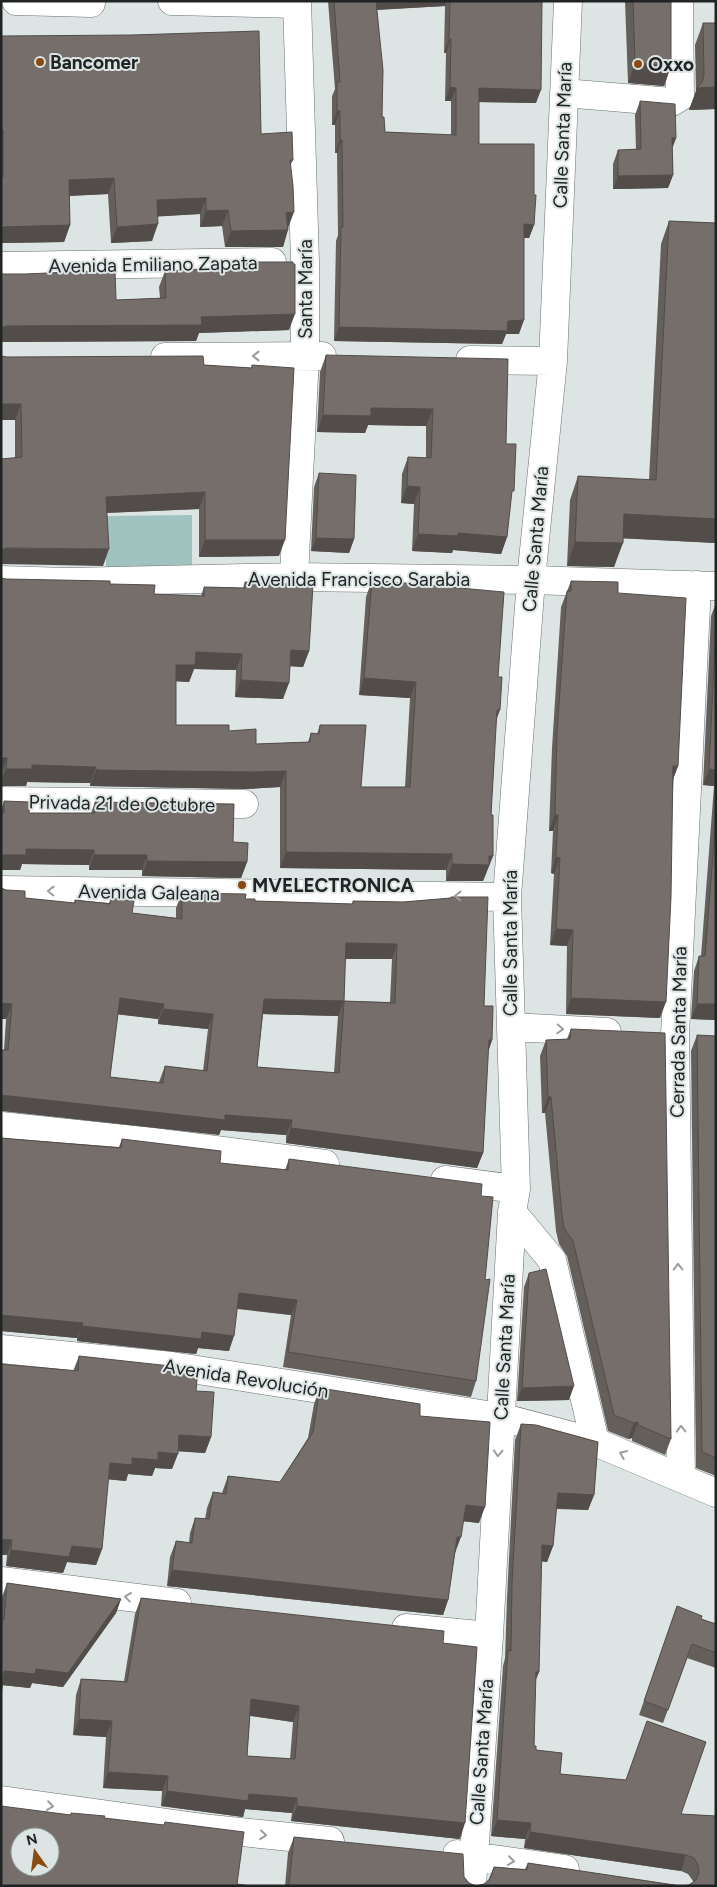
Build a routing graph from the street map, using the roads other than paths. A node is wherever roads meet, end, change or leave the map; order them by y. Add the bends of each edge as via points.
1 (16, 1) edge
2 (172, 1) edge
3 (568, 1) edge
4 (679, 1) edge
5 (297, 2) edge
6 (91, 3) dead end
7 (564, 93) junction
8 (305, 262) junction
9 (1, 266) edge
10 (305, 356) junction
11 (138, 357) edge
12 (345, 357) edge
13 (444, 359) edge
14 (553, 361) junction
15 (294, 577) junction
16 (1, 580) edge
17 (531, 580) junction
18 (707, 586) edge
19 (1, 801) edge
20 (244, 804) dead end
21 (1, 890) edge
22 (507, 897) junction
23 (511, 1027) junction
24 (688, 1036) junction
25 (1, 1126) edge
26 (350, 1167) edge
27 (418, 1176) edge
28 (514, 1201) junction
29 (1, 1349) edge
30 (500, 1417) junction
31 (595, 1442) junction
32 (681, 1478) junction
33 (716, 1493) edge
34 (1, 1581) edge
35 (198, 1606) edge
36 (383, 1625) edge
37 (489, 1636) junction
38 (1, 1800) edge
39 (357, 1844) edge
40 (435, 1852) edge
41 (474, 1856) junction
42 (590, 1873) edge
43 (472, 1886) edge

1 - 6 street
2 - 5 street
3 - 7 street, Calle Santa María
4 - 7 street via 680,97 672,102
5 - 8 street, Santa María
7 - 14 street, Calle Santa María
8 - 9 street, Avenida Emiliano Zapata
8 - 10 street, Santa María
10 -> 11 street
10 - 12 street
10 - 15 street, Santa María
13 - 14 street
14 - 17 street, Calle Santa María
15 - 16 street, Avenida Francisco Sarabia via 69,582
15 - 17 street, Avenida Francisco Sarabia
17 - 18 street, Avenida Francisco Sarabia
17 - 22 street, Calle Santa María
18 - 24 street, Cerrada Santa María
19 - 20 street, Privada 21 de Octubre
22 -> 21 street, Avenida Galeana
22 - 23 street, Calle Santa María
23 -> 24 street
23 - 28 street, Calle Santa María
32 -> 24 street, Cerrada Santa María
25 - 26 street
27 - 28 street
28 - 30 street, Calle Santa María
28 - 31 street via 552,1260
29 - 30 street, Avenida Revolución via 172,1366
30 - 31 street, Avenida Revolución
30 -> 37 street, Calle Santa María
32 -> 31 street, Avenida Revolución
32 - 33 street, Avenida Revolución
35 -> 34 street
36 - 37 street
37 - 41 street, Calle Santa María
38 -> 39 street via 211,1829
40 - 41 street
41 -> 42 street
41 - 43 street, Calle Santa María

